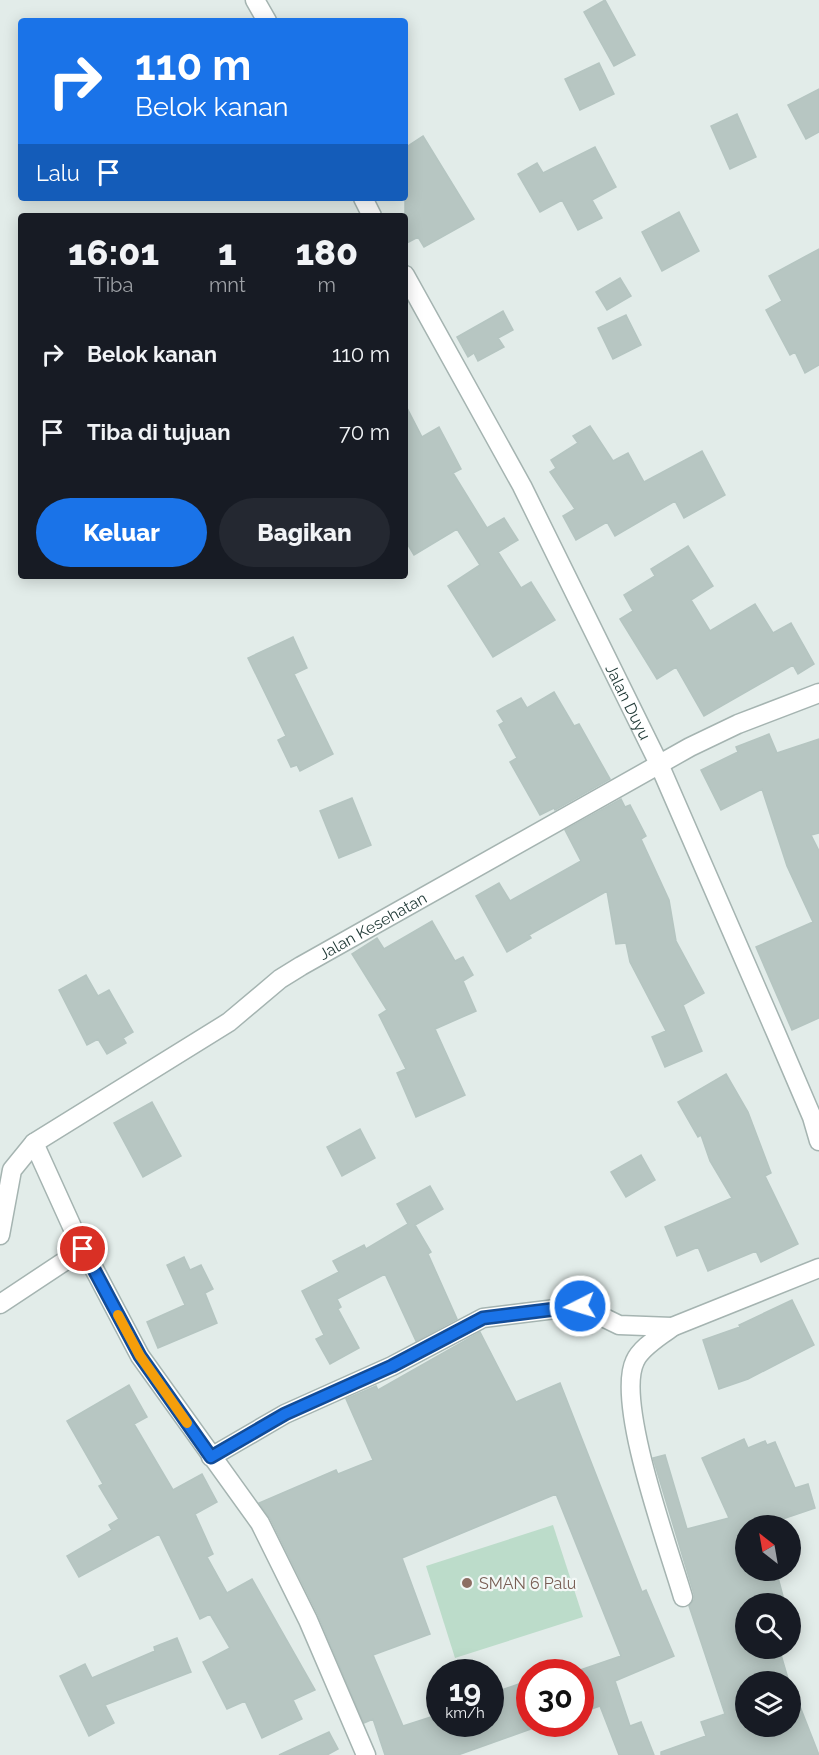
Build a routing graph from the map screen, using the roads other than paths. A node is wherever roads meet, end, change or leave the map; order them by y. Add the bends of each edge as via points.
1 (255, 0) edge
2 (265, 18) edge
3 (408, 280) edge
4 (819, 693) edge
5 (659, 764) junction
6 (819, 1142) edge
7 (34, 1143) junction
8 (0, 1234) edge
9 (83, 1249) junction
10 (819, 1268) edge
11 (0, 1304) edge
12 (672, 1327) junction
13 (211, 1457) junction
14 (683, 1597) dead end
15 (366, 1755) edge

1 - 2 street
3 - 5 street, Jalan Duyu via 522,486
4 - 5 street, Jalan Kesehatan via 713,734
5 - 6 street, Jalan Duyu
5 - 7 street, Jalan Kesehatan via 301,966 229,1022
7 - 8 street, Jalan Kesehatan via 12,1170
7 - 9 street
9 - 11 street
9 - 13 street via 140,1356
10 - 12 street
12 - 13 street via 619,1325 580,1306 483,1318 392,1366 285,1414
12 - 14 street via 638,1356 630,1374 634,1430
13 - 15 street via 265,1531

